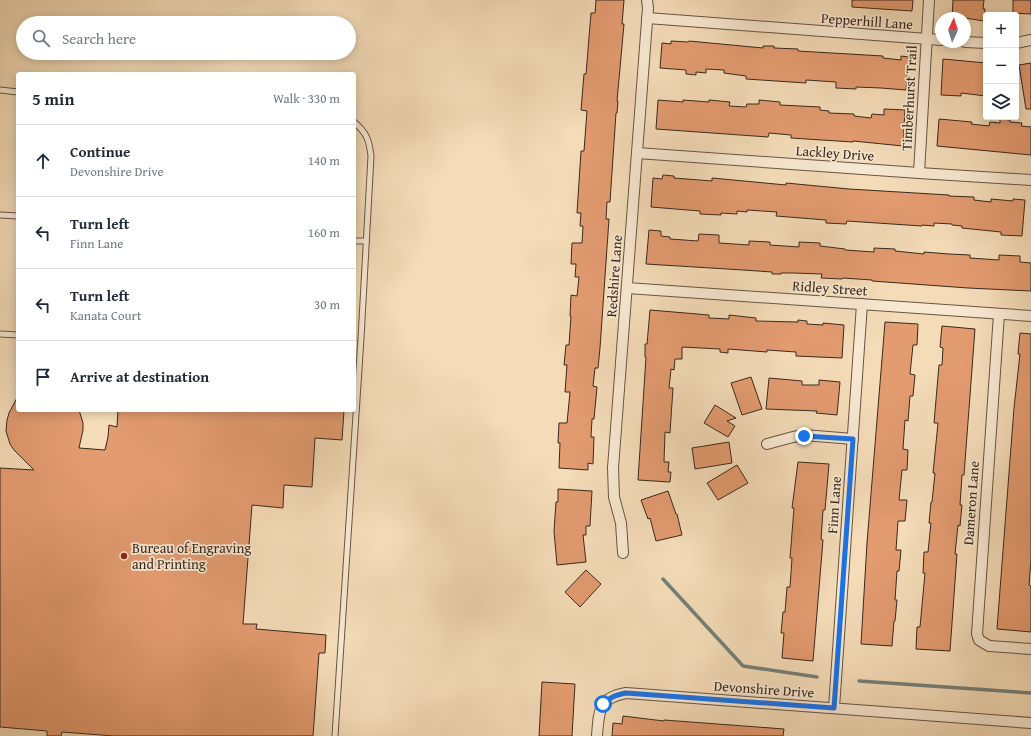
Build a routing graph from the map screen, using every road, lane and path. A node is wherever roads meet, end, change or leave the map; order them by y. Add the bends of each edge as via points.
1 (648, 0) edge
2 (929, 0) edge
3 (647, 18) junction
4 (927, 39) junction
5 (935, 40) edge
6 (1031, 40) edge
7 (971, 42) edge
8 (1019, 42) edge
9 (983, 43) edge
10 (0, 90) edge
11 (16, 92) edge
12 (356, 124) edge
13 (637, 153) junction
14 (919, 173) junction
15 (1031, 180) edge
16 (0, 215) edge
17 (16, 216) edge
18 (356, 241) edge
19 (366, 242) junction
20 (627, 288) junction
21 (862, 304) junction
22 (999, 314) junction
23 (1031, 316) edge
24 (0, 334) edge
25 (16, 335) edge
26 (853, 439) junction
27 (767, 444) dead end
28 (623, 553) dead end
29 (1031, 649) edge
30 (834, 708) junction
31 (1031, 723) edge
32 (335, 736) edge
33 (597, 736) edge

1 - 3 street, Redshire Lane
2 - 4 street, Timberhurst Trail
3 - 4 street, Pepperhill Lane
3 - 13 street, Redshire Lane
4 - 5 street, Pepperhill Lane
4 - 14 street, Timberhurst Trail
6 - 8 street
7 - 9 street
10 - 11 lane
12 - 19 lane via 364,131 371,156
13 - 14 street, Lackley Drive
13 - 20 street, Redshire Lane
14 - 15 street, Lackley Drive
16 - 17 lane
18 - 19 lane
19 - 32 lane via 362,338
20 - 21 street, Ridley Street
20 - 28 street, Redshire Lane via 613,468 614,497 621,523
21 - 22 street, Ridley Street
21 - 26 street, Finn Lane
22 - 23 street, Ridley Street
22 - 29 street, Dameron Lane via 977,634 979,640 989,646
24 - 25 lane
26 - 27 street via 804,436
26 - 30 street, Finn Lane
30 - 31 street, Devonshire Drive
30 - 33 street, Devonshire Drive via 626,693 609,698 603,704 599,711

